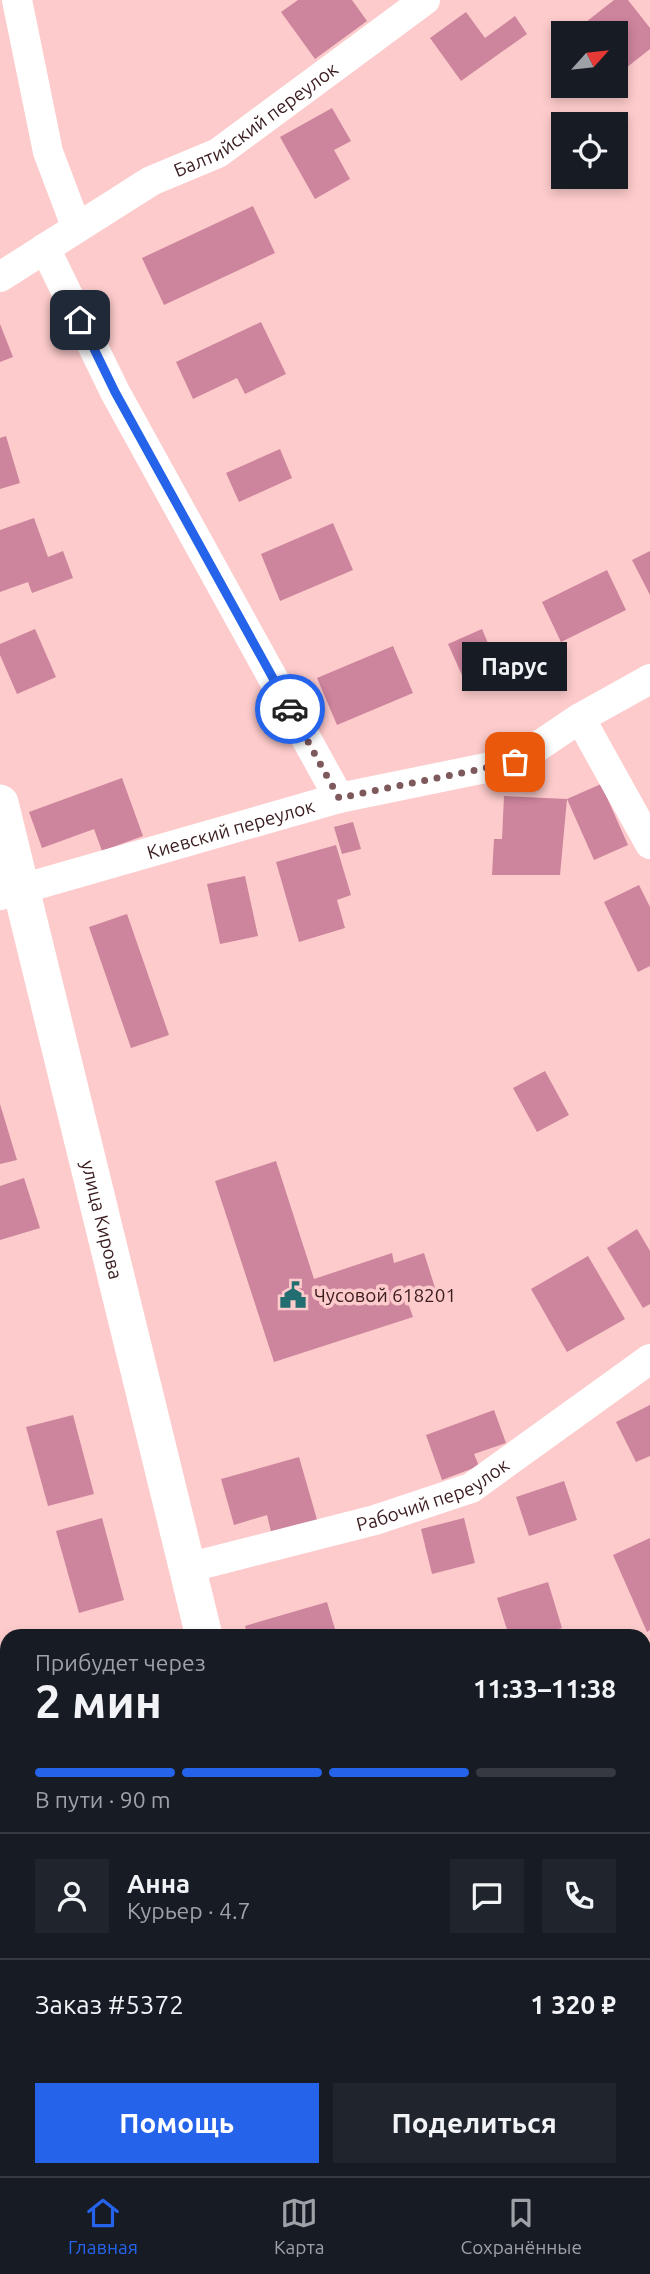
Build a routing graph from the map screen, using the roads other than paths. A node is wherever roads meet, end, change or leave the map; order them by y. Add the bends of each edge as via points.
1 (17, 0) edge
2 (425, 0) edge
3 (76, 226) junction
4 (45, 248) junction
5 (0, 277) edge
6 (650, 679) edge
7 (580, 718) junction
8 (339, 798) junction
9 (0, 803) edge
10 (650, 844) edge
11 (11, 891) edge
12 (650, 1359) edge
13 (187, 1568) junction
14 (202, 1629) edge

1 - 3 street via 48,152
2 - 3 street, Балтийский переулок via 218,153 152,181
3 - 4 street, Балтийский переулок
4 - 5 street, Балтийский переулок
4 - 8 street via 115,392
6 - 7 street, Киевский переулок
7 - 8 street, Киевский переулок via 515,762
7 - 10 street
8 - 11 street, Киевский переулок
9 - 11 street, улица Кирова
11 - 13 street, улица Кирова
12 - 13 street, Рабочий переулок via 471,1488 375,1520
13 - 14 street, улица Кирова

